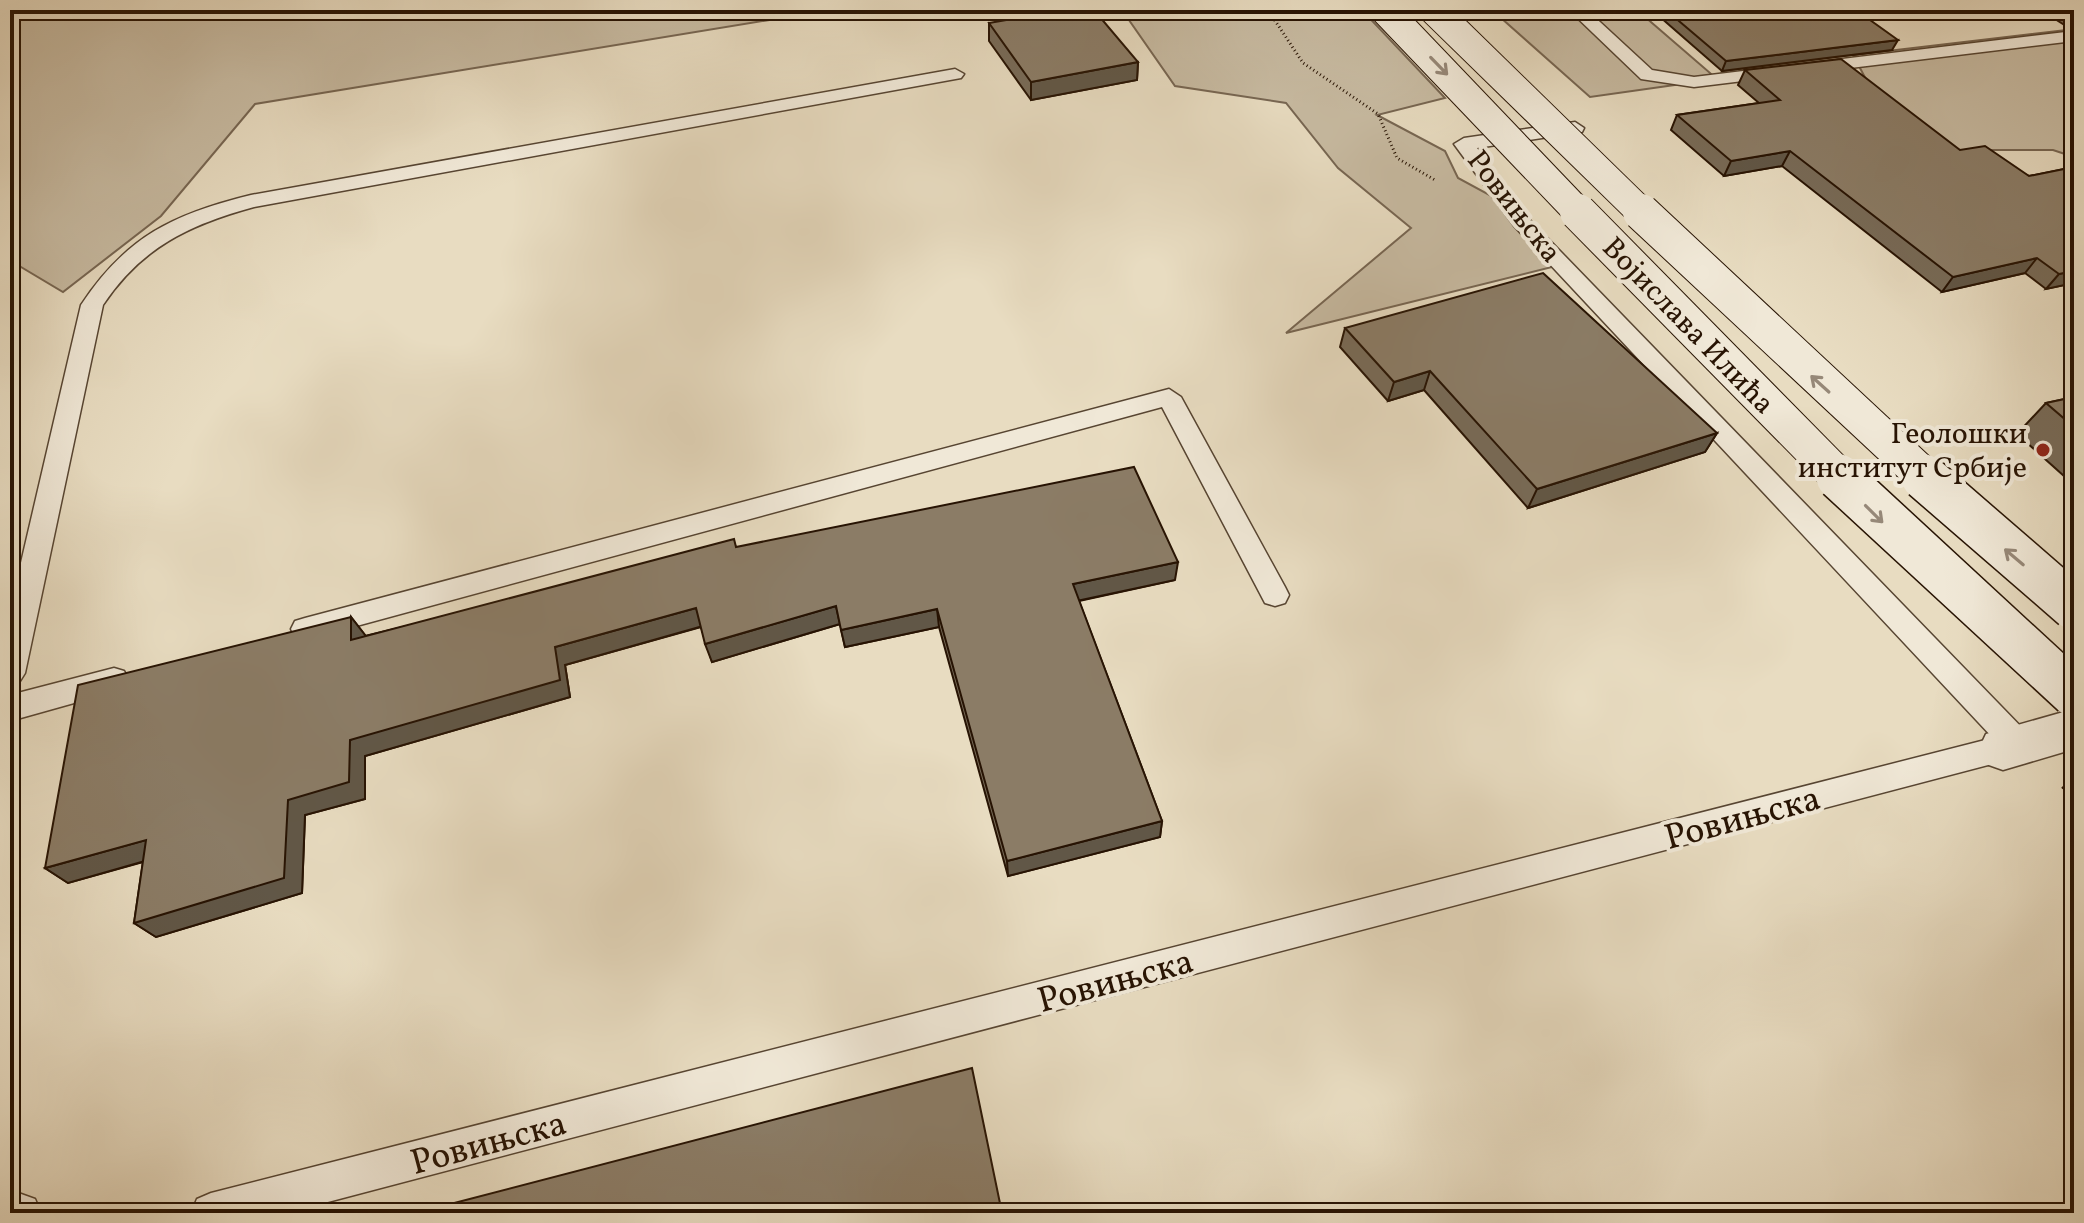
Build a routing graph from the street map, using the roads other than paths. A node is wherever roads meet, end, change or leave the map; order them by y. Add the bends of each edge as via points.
1 (1385, 10) edge
2 (1434, 10) edge
3 (1577, 10) edge
4 (2074, 36) edge
5 (955, 74) dead end
6 (1691, 243) dead end
7 (1275, 595) dead end
8 (2074, 607) edge
9 (273, 638) edge
10 (10, 673) edge
11 (134, 675) edge
12 (2074, 694) edge
13 (10, 708) edge
14 (2074, 729) edge
15 (2011, 747) junction
16 (10, 1210) edge
17 (21, 1213) edge
18 (211, 1213) edge

1 -> 12 main road, Војислава Илића, bridge via 1789,430 1892,531
8 -> 2 main road, Војислава Илића, bridge via 1811,376
3 - 4 lane via 1647,75 1694,82
5 - 10 lane via 251,201 214,211 165,236 119,268 92,305
6 - 15 lane, Ровињска via 1575,128 1464,144 1522,223
7 - 9 lane via 1169,397
11 - 13 lane
14 - 15 main road, Ровињска
15 - 18 lane, Ровињска
16 - 17 lane

